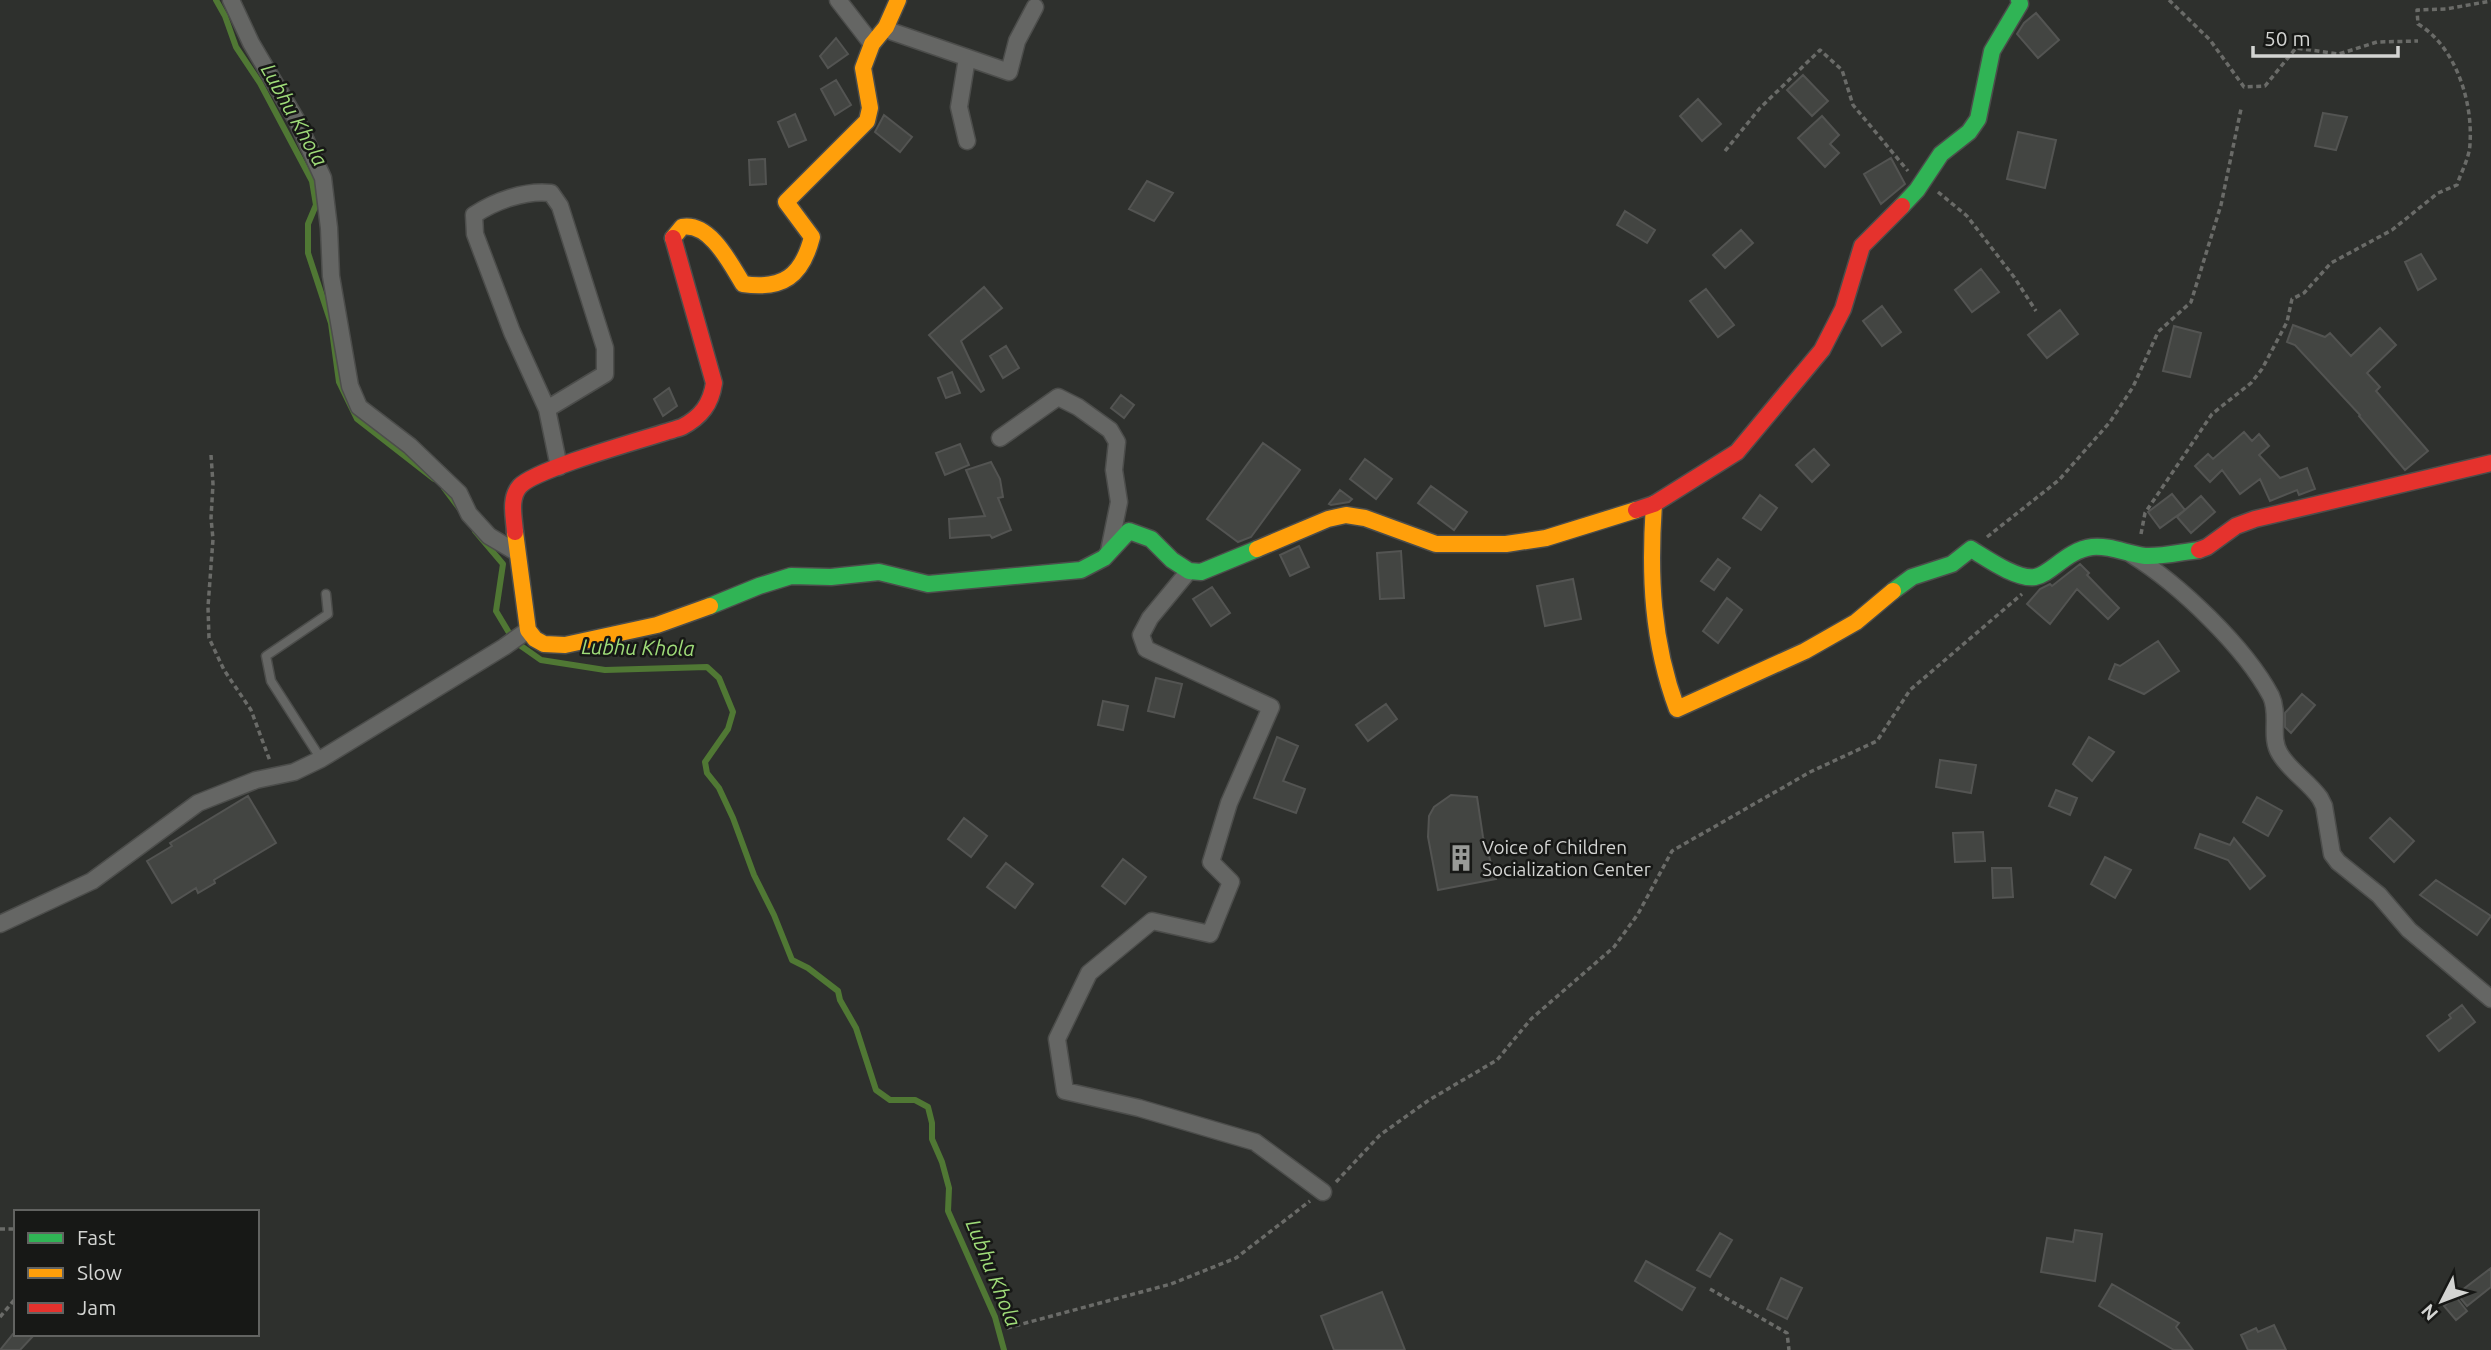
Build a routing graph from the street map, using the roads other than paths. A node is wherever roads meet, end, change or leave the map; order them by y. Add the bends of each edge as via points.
1 (230, 0) edge
2 (838, 0) edge
3 (898, 0) edge
4 (2019, 0) edge
5 (1035, 7) dead end
6 (886, 27) junction
7 (872, 44) junction
8 (967, 58) junction
9 (967, 141) dead end
10 (547, 409) junction
11 (1000, 439) dead end
12 (2491, 463) edge
13 (559, 467) junction
14 (1654, 504) junction
15 (516, 552) junction
16 (2130, 554) junction
17 (1108, 557) junction
18 (1188, 572) junction
19 (326, 594) dead end
20 (523, 633) junction
21 (321, 760) junction
22 (0, 924) edge
23 (2491, 999) edge
24 (1323, 1192) road end

1 - 15 street via 323,178 331,276 350,386 359,407 410,446 459,493 469,514 489,536
2 - 7 street
3 - 6 street
4 - 14 street via 1992,51 1978,119 1941,154 1922,183 1862,246 1843,309 1822,351 1737,452
5 - 8 street via 1017,41 1009,72
6 - 7 street
6 - 8 street
7 - 13 street via 863,68 870,108 867,121 786,202 812,237 809,253 789,279 758,288 743,284 707,233 685,225 673,237 714,383 702,415 682,427
8 - 9 street via 959,107
10 - 10 street via 475,234 474,215 536,191 551,193 559,206 607,364 606,374
10 - 13 street
11 - 17 street via 1058,397 1110,430 1117,442 1114,470 1119,502
12 - 16 street via 2255,519 2197,550
13 - 15 street via 521,485 513,498
14 - 16 street via 1651,599 1667,685 1677,709 1805,651 1856,622 1912,577 1952,564 1971,549 1997,565 2036,577 2073,552 2091,547
14 - 18 street via 1546,538 1494,544 1436,544 1346,515 1201,572
15 - 20 street
16 - 23 street via 2159,572 2213,623 2257,675 2274,706 2275,743 2320,798 2338,862
17 - 18 street via 1120,537 1129,531 1140,532
17 - 20 street via 1081,570 928,584 879,572 831,578 791,576 657,625 565,645 544,644
18 - 24 street via 1141,635 1146,649 1271,707 1229,803 1210,862 1231,882 1210,934 1152,921 1089,974 1057,1039 1065,1091 1255,1142
19 - 21 lane via 327,614 266,656 271,681
20 - 21 street
21 - 22 street via 198,803 92,881

